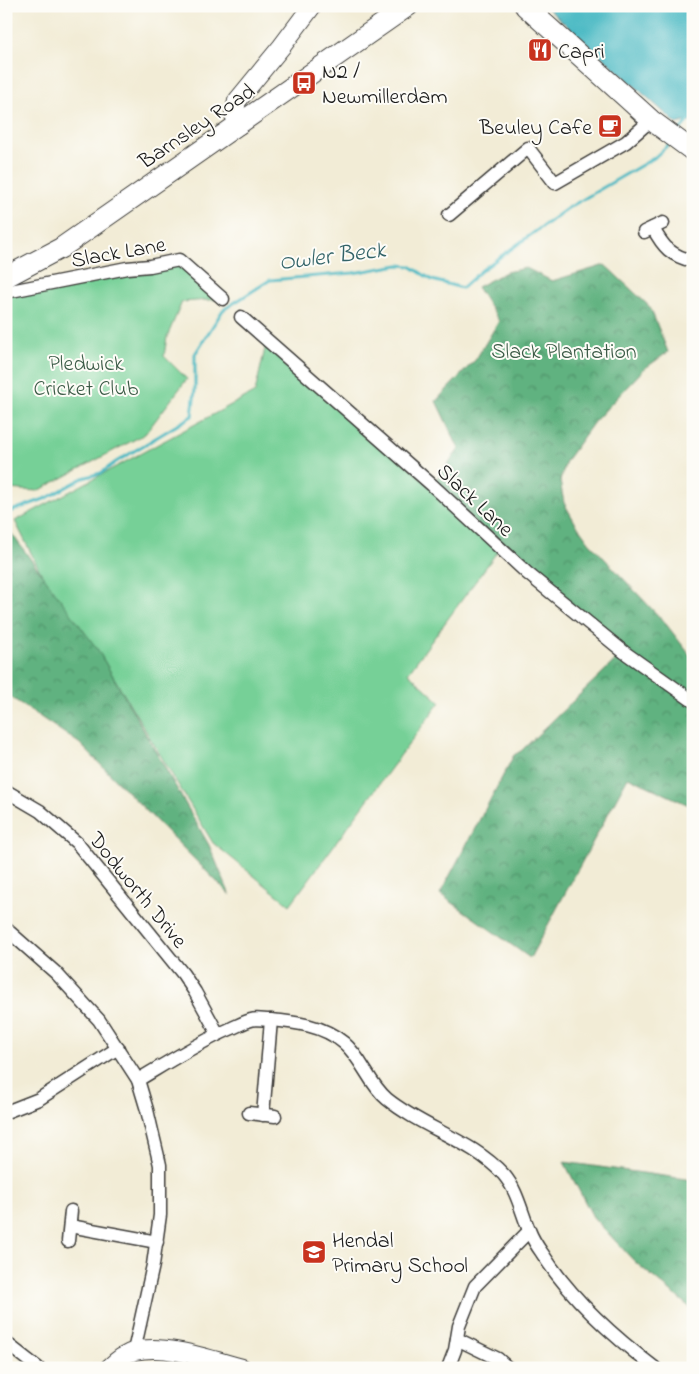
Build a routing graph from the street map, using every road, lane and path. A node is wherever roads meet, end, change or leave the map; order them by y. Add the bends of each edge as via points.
1 (312, 6) edge
2 (408, 6) edge
3 (525, 6) edge
4 (651, 120) junction
5 (239, 125) junction
6 (680, 142) edge
7 (448, 215) dead end
8 (653, 227) dead end
9 (693, 260) edge
10 (6, 276) edge
11 (6, 292) edge
12 (223, 299) dead end
13 (241, 317) dead end
14 (693, 700) edge
15 (6, 791) edge
16 (6, 929) edge
17 (271, 1020) junction
18 (218, 1034) junction
19 (118, 1048) junction
20 (138, 1080) junction
21 (6, 1112) edge
22 (249, 1113) dead end
23 (71, 1211) dead end
24 (70, 1226) junction
25 (529, 1231) junction
26 (68, 1241) dead end
27 (157, 1242) junction
28 (457, 1339) junction
29 (6, 1344) edge
30 (134, 1351) junction
31 (38, 1368) edge
32 (109, 1368) edge
33 (242, 1368) edge
34 (448, 1368) edge
35 (508, 1368) edge
36 (655, 1368) edge

1 - 5 street via 237,101 234,114
2 - 5 main road, Barnsley Road
3 - 4 main road
4 - 6 main road
4 - 7 street via 626,142 555,183 528,148
5 - 10 main road, Barnsley Road via 61,248
8 - 9 street via 667,250 680,258
11 - 12 street, Slack Lane via 179,260
13 - 14 street, Slack Lane via 527,573 624,652
15 - 18 street, Dodworth Drive via 40,811 77,843 183,974
16 - 19 street via 78,996
17 - 18 street via 252,1019
17 - 22 street via 269,1116
17 - 25 street via 326,1031 344,1043 383,1096 398,1108 491,1162 505,1177 521,1206
18 - 20 street
19 - 20 street
19 - 21 street via 39,1099
20 - 27 street via 160,1165
23 - 24 street
24 - 26 street
24 - 27 street
25 - 28 street via 475,1286
25 - 36 street via 542,1254 583,1304
27 - 30 street
28 - 34 street
28 - 35 street via 498,1359
29 - 31 street
30 - 32 street
30 - 33 street via 150,1349 188,1353

